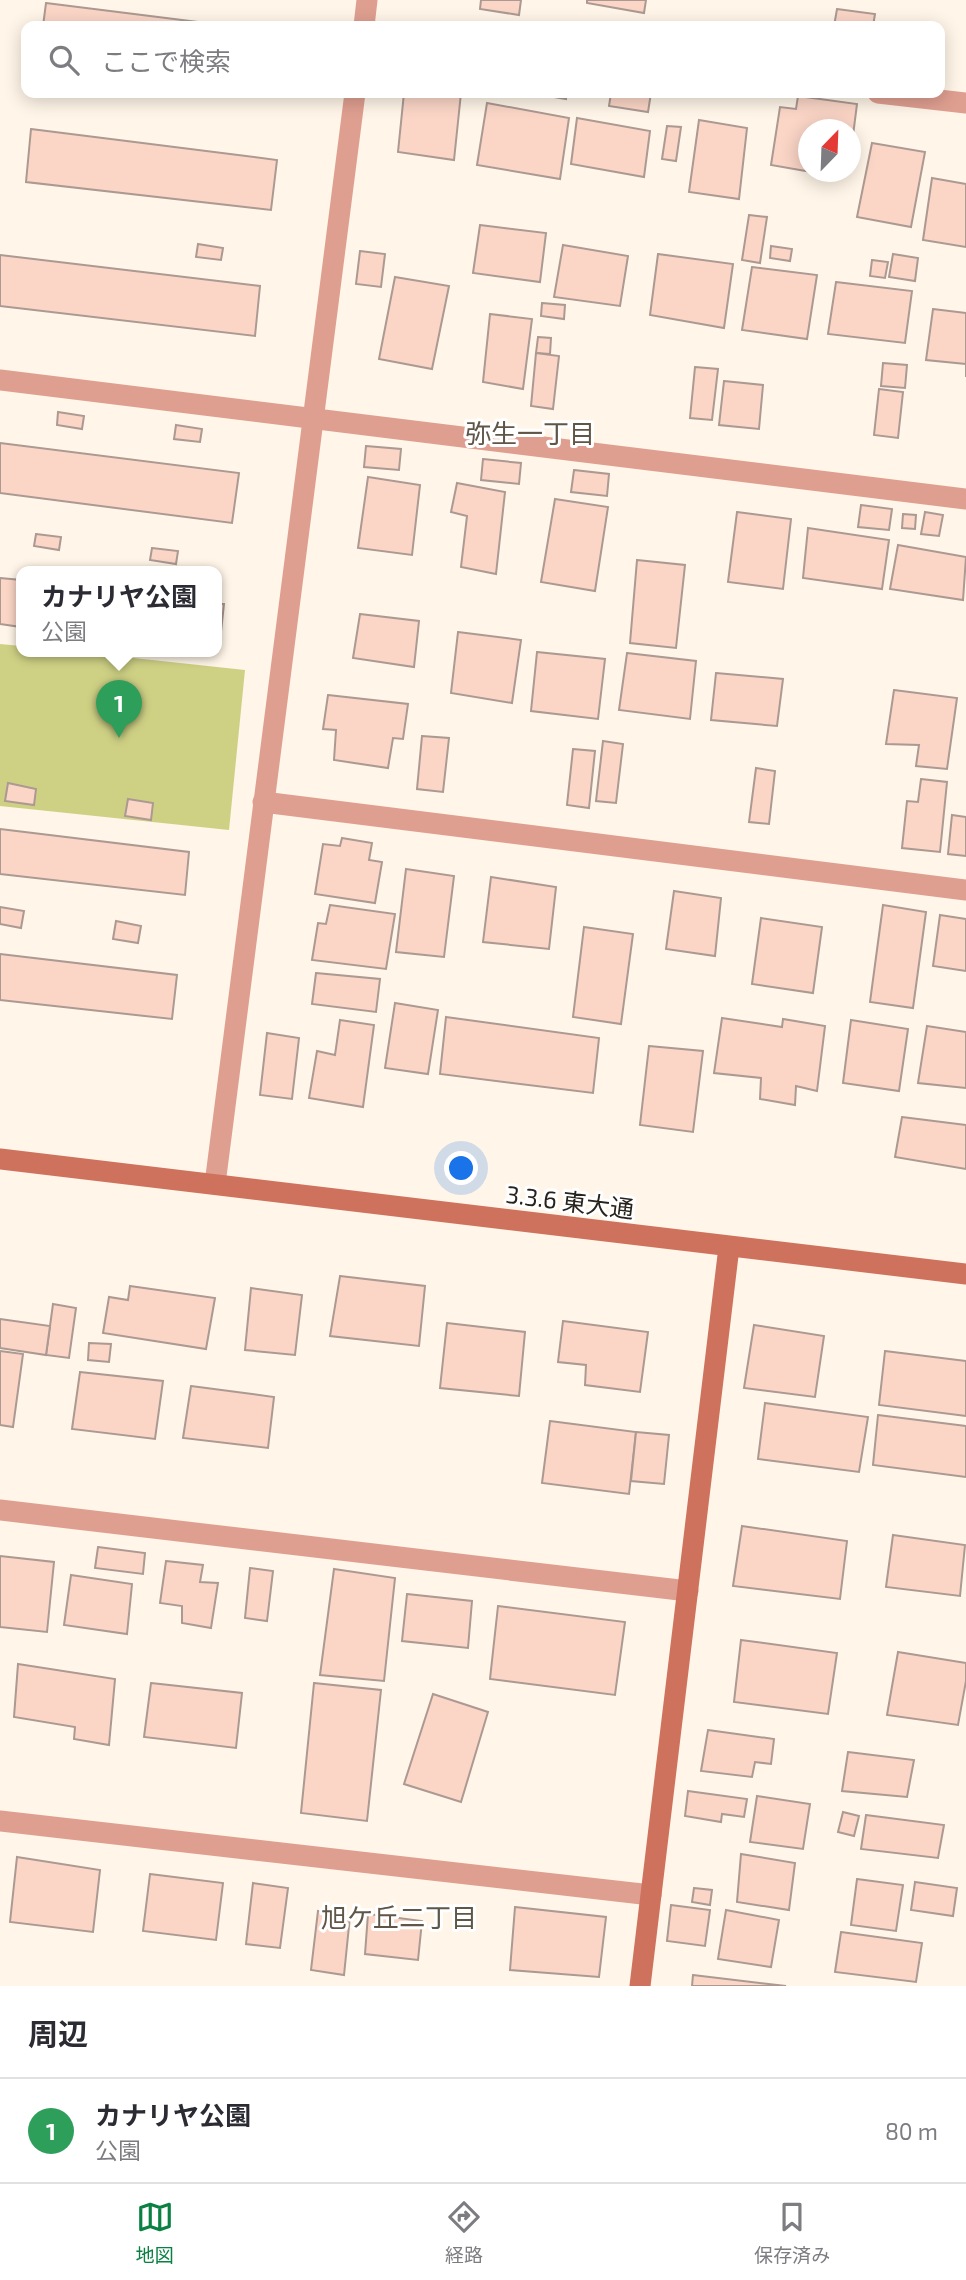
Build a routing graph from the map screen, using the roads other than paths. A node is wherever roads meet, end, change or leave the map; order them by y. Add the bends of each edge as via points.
1 (368, 0) edge
2 (365, 21) edge
3 (354, 98) edge
4 (922, 98) edge
5 (966, 103) edge
6 (0, 380) edge
7 (312, 418) junction
8 (966, 499) edge
9 (264, 802) junction
10 (966, 890) edge
11 (0, 1159) edge
12 (215, 1184) junction
13 (729, 1247) junction
14 (966, 1274) edge
15 (0, 1510) edge
16 (688, 1591) junction
17 (0, 1821) edge
18 (651, 1895) junction
19 (640, 1986) edge

1 - 2 street
3 - 7 street
4 - 5 street
6 - 7 street
7 - 8 street
7 - 9 street
9 - 10 street
9 - 12 street
11 - 12 street, 3.3.6 東大通
12 - 13 street, 3.3.6 東大通
13 - 14 street, 3.3.6 東大通
13 - 16 street
15 - 16 street
16 - 18 street
17 - 18 street
18 - 19 street

